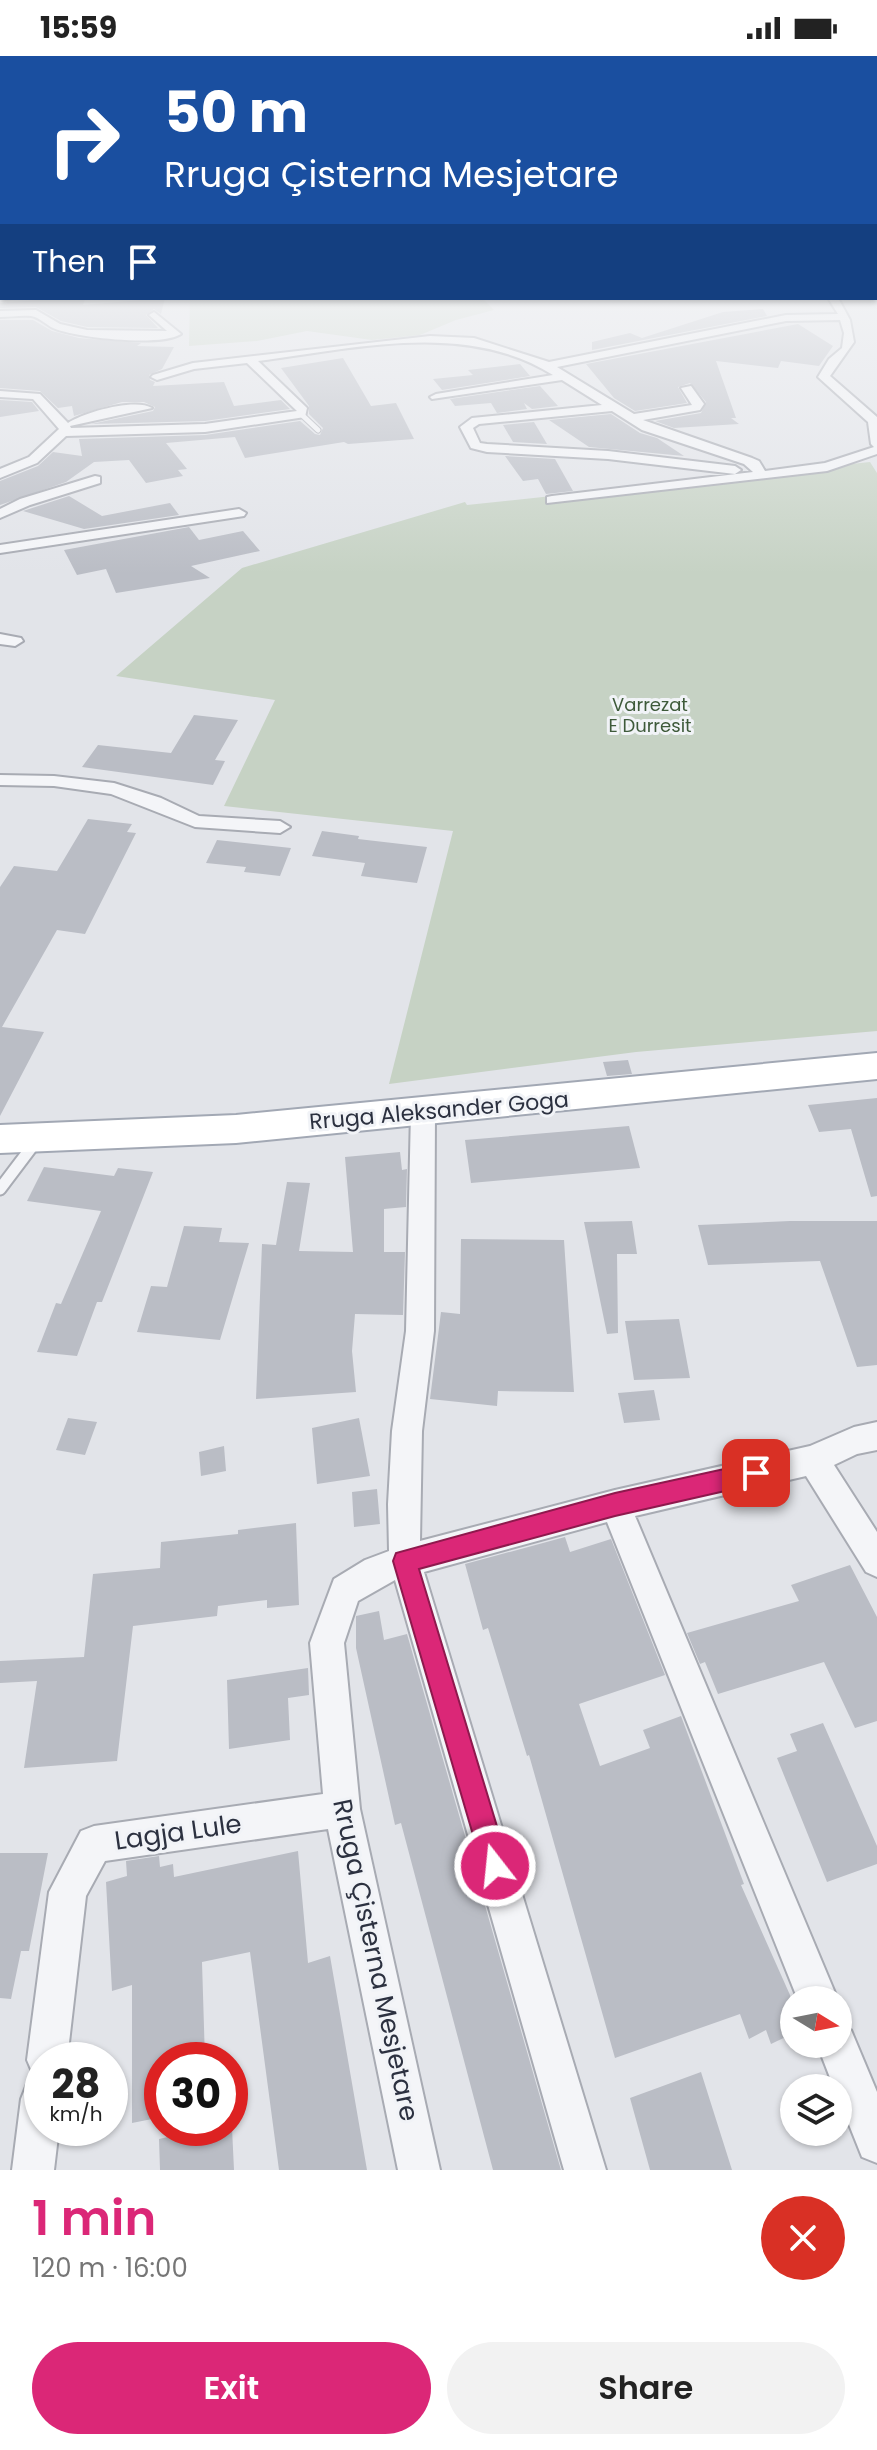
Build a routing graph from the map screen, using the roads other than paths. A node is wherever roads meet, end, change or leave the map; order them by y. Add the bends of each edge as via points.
1 (269, 377) edge
2 (561, 377) edge
3 (566, 377) edge
4 (824, 377) edge
5 (687, 388) dead end
6 (0, 394) edge
7 (436, 397) dead end
8 (614, 407) junction
9 (146, 408) dead end
10 (301, 414) junction
11 (632, 418) junction
12 (64, 429) junction
13 (318, 430) dead end
14 (877, 447) edge
15 (0, 474) edge
16 (761, 474) junction
17 (95, 480) dead end
18 (552, 500) dead end
19 (239, 513) dead end
20 (0, 514) edge
21 (0, 549) edge
22 (0, 780) edge
23 (280, 827) dead end
24 (877, 1066) edge
25 (423, 1112) junction
26 (39, 1137) junction
27 (0, 1139) edge
28 (0, 1189) edge
29 (877, 1436) edge
30 (813, 1460) junction
31 (615, 1505) junction
32 (405, 1561) junction
33 (877, 1561) edge
34 (342, 1809) junction
35 (812, 1986) edge
36 (49, 2042) edge
37 (843, 2058) edge
38 (877, 2142) edge
39 (36, 2146) edge
40 (33, 2170) edge
41 (419, 2170) edge
42 (585, 2170) edge

1 - 10 street via 291,396
2 - 7 street
3 - 8 street
4 - 14 street via 874,421
5 - 11 street via 696,408
6 - 12 street via 36,396
8 - 11 street
8 - 16 street via 476,421 466,427 475,445 487,448 608,455
9 - 12 street via 114,410
10 - 12 street via 205,428
10 - 13 lane
11 - 16 street via 657,432 748,461
12 - 15 street via 33,460
14 - 16 street via 827,467
16 - 18 street
17 - 20 street
19 - 21 street
22 - 23 street via 114,789 195,821
24 - 25 main road, Rruga Aleksander Goga
25 - 26 main road, Rruga Aleksander Goga via 236,1129
25 - 32 street via 420,1331 407,1431
26 - 27 main road, Rruga Aleksander Goga
26 - 28 lane
29 - 30 street, Rruga Çisterna Mesjetare
30 - 31 street, Rruga Çisterna Mesjetare
30 - 33 street
31 - 32 street, Rruga Çisterna Mesjetare
31 - 35 street
32 - 34 street, Rruga Çisterna Mesjetare via 345,1590 327,1643
32 - 42 street
34 - 36 street, Lagja Lule via 94,1844 68,1892
34 - 41 street, Rruga Çisterna Mesjetare
37 - 38 street
39 - 40 street

